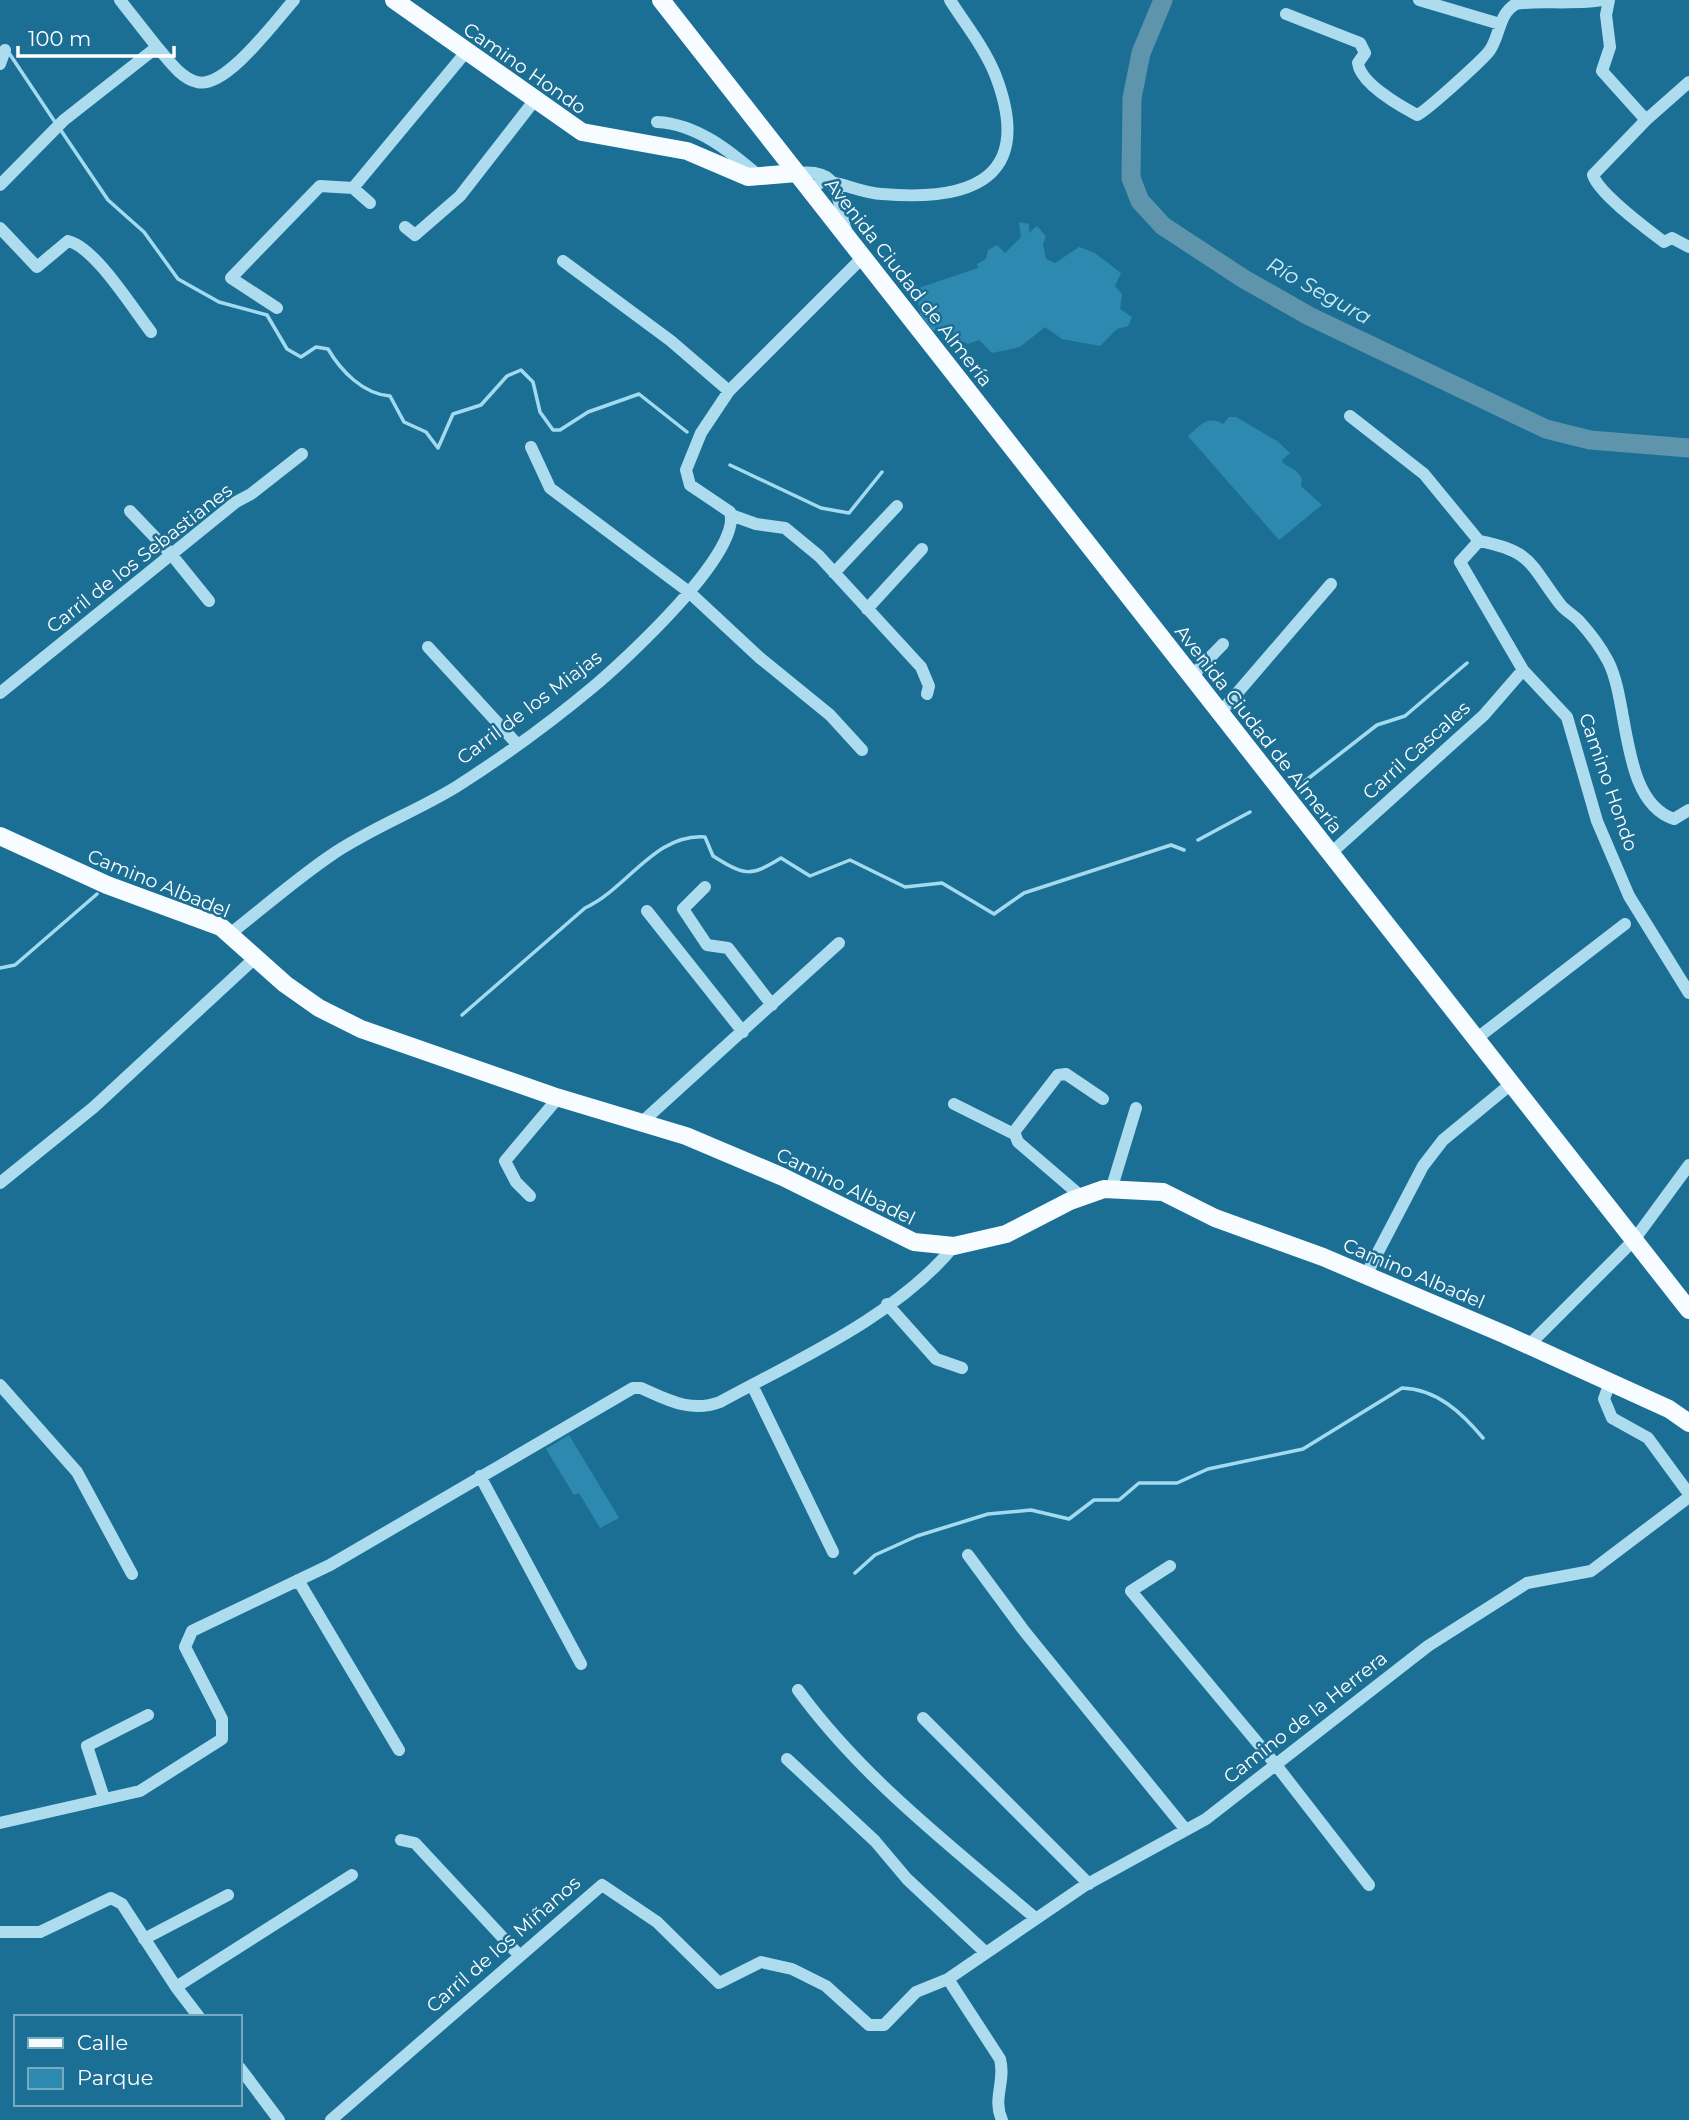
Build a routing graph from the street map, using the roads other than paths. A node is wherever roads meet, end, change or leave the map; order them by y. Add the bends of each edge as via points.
1 (120, 0) edge
2 (294, 0) edge
3 (394, 0) edge
4 (661, 0) edge
5 (950, 0) edge
6 (1419, 0) edge
7 (1603, 0) edge
8 (1609, 0) edge
9 (1521, 1) edge
10 (1286, 14) dead end
11 (1500, 24) junction
12 (156, 47) junction
13 (5, 50) dead end
14 (466, 52) junction
15 (0, 64) edge
16 (1689, 82) edge
17 (534, 101) junction
18 (1646, 120) junction
19 (657, 121) dead end
20 (703, 135) junction
21 (775, 144) junction
22 (688, 151) junction
23 (797, 173) junction
24 (762, 176) junction
25 (833, 183) junction
26 (0, 185) edge
27 (353, 188) junction
28 (860, 191) junction
29 (812, 192) junction
30 (370, 203) dead end
31 (841, 214) junction
32 (405, 227) dead end
33 (0, 228) edge
34 (850, 240) junction
35 (1689, 247) edge
36 (863, 257) junction
37 (563, 261) dead end
38 (278, 309) dead end
39 (151, 332) dead end
40 (729, 391) junction
41 (1350, 416) dead end
42 (531, 447) dead end
43 (302, 454) dead end
44 (897, 506) dead end
45 (130, 511) dead end
46 (731, 515) junction
47 (1479, 541) junction
48 (922, 549) dead end
49 (171, 554) junction
50 (834, 573) junction
51 (1331, 584) dead end
52 (689, 592) junction
53 (209, 601) dead end
54 (867, 608) junction
55 (1223, 644) dead end
56 (429, 647) dead end
57 (1522, 670) junction
58 (1192, 676) junction
59 (0, 693) edge
60 (927, 694) dead end
61 (1220, 713) junction
62 (517, 744) junction
63 (862, 750) dead end
64 (1689, 810) edge
65 (0, 836) edge
66 (1331, 853) junction
67 (705, 887) dead end
68 (647, 911) dead end
69 (1625, 924) dead end
70 (230, 934) junction
71 (839, 943) dead end
72 (255, 958) junction
73 (1689, 993) edge
74 (772, 1005) junction
75 (743, 1032) junction
76 (1476, 1039) junction
77 (1511, 1084) junction
78 (558, 1098) junction
79 (1103, 1099) dead end
80 (954, 1104) dead end
81 (1136, 1108) dead end
82 (641, 1123) junction
83 (1014, 1134) junction
84 (1689, 1165) edge
85 (0, 1183) edge
86 (1111, 1190) junction
87 (530, 1196) dead end
88 (1082, 1196) junction
89 (1634, 1240) junction
90 (954, 1246) junction
91 (1366, 1275) junction
92 (887, 1304) junction
93 (1689, 1310) edge
94 (1529, 1345) junction
95 (961, 1368) dead end
96 (1610, 1382) junction
97 (0, 1385) edge
98 (752, 1385) junction
99 (1689, 1423) edge
100 (480, 1476) junction
101 (1689, 1495) edge
102 (833, 1552) dead end
103 (968, 1555) dead end
104 (1170, 1566) dead end
105 (132, 1574) dead end
106 (298, 1580) junction
107 (581, 1664) dead end
108 (798, 1690) dead end
109 (148, 1715) dead end
110 (923, 1718) dead end
111 (399, 1750) dead end
112 (787, 1759) dead end
113 (1276, 1765) junction
114 (104, 1798) junction
115 (0, 1823) edge
116 (1186, 1830) junction
117 (401, 1840) dead end
118 (352, 1875) dead end
119 (1089, 1884) junction
120 (1369, 1885) dead end
121 (228, 1895) dead end
122 (1034, 1917) junction
123 (0, 1932) edge
124 (144, 1939) junction
125 (985, 1952) junction
126 (519, 1955) junction
127 (948, 1979) junction
128 (176, 1987) junction
129 (197, 2015) edge
130 (242, 2070) edge
131 (279, 2120) edge
132 (331, 2120) edge
133 (1002, 2120) edge

1 - 12 street
2 - 12 street via 217,80 200,83 186,78
3 - 14 main road, Camino Hondo
4 - 21 main road, Avenida Ciudad de Almería
5 - 28 street via 994,73 1006,117 1006,151 987,179 965,189 923,195
6 - 11 street
7 - 9 street
8 - 18 street via 1610,47 1602,71
9 - 11 street
10 - 11 street via 1360,43 1365,53 1358,64 1361,73 1417,115 1488,54
12 - 26 street via 59,125
13 - 15 street
14 - 17 main road, Camino Hondo
14 - 27 street
16 - 18 street
17 - 22 main road, Camino Hondo via 582,132
17 - 32 street via 460,196 415,235
18 - 35 street via 1598,167 1593,178 1664,242 1672,238
19 - 20 street via 681,124
20 - 22 street
20 - 24 street
21 - 23 main road, Avenida Ciudad de Almería
21 - 24 main road via 775,162
22 - 24 main road, Camino Hondo via 748,177
23 - 24 main road, Camino Hondo
23 - 25 street via 816,172
23 - 29 main road, Avenida Ciudad de Almería
25 - 28 street
25 - 29 street via 822,181
25 - 31 street
27 - 30 street
27 - 38 street via 320,186 231,278
28 - 31 street via 848,198
29 - 34 main road, Avenida Ciudad de Almería
31 - 34 street
33 - 39 street via 37,267 68,241 76,243
34 - 36 main road, Avenida Ciudad de Almería
36 - 40 street
36 - 58 main road, Avenida Ciudad de Almería
37 - 40 street via 671,341
40 - 46 street via 701,433 685,470 690,485
41 - 47 street via 1424,474
42 - 52 street via 551,488
43 - 49 street, Carril de los Sebastianes
44 - 50 street
45 - 49 street
46 - 50 street via 785,528
46 - 52 street, Carril de los Miajas via 729,537
47 - 57 street, Camino Hondo via 1460,562
47 - 64 street via 1527,557 1561,606 1579,620 1609,662 1629,753 1652,805 1674,819
48 - 54 street
49 - 53 street
49 - 59 street, Carril de los Sebastianes
50 - 54 street
51 - 61 street
52 - 62 street, Carril de los Miajas via 593,687
52 - 63 street via 830,715
54 - 60 street via 921,667 929,686
55 - 58 street
56 - 62 street
57 - 66 street, Carril Cascales via 1484,715
57 - 73 street, Camino Hondo via 1567,717 1597,821 1629,896
58 - 61 main road, Avenida Ciudad de Almería
61 - 66 main road, Avenida Ciudad de Almería
62 - 70 street, Carril de los Miajas via 454,788 331,855
65 - 70 main road, Camino Albadel
66 - 76 main road, Avenida Ciudad de Almería
67 - 74 street via 682,909 685,916 707,945 728,948
68 - 75 street
69 - 76 street
70 - 72 main road, Camino Albadel
71 - 74 street
72 - 78 main road, Camino Albadel via 319,1008 361,1029
72 - 85 street via 125,1080
74 - 75 street
75 - 82 street
76 - 77 main road, Avenida Ciudad de Almería
77 - 89 main road, Avenida Ciudad de Almería
77 - 91 street via 1443,1140 1423,1166
78 - 82 main road, Camino Albadel
78 - 87 street via 505,1161
79 - 83 street via 1066,1074 1058,1075
80 - 83 street
81 - 86 street
82 - 90 main road, Camino Albadel via 686,1136 783,1177 914,1242
83 - 88 street via 1017,1142
84 - 89 street
86 - 88 main road, Camino Albadel
86 - 91 main road, Camino Albadel via 1163,1192
88 - 90 main road, Camino Albadel via 1006,1234
89 - 93 main road, Avenida Ciudad de Almería
89 - 94 street
90 - 92 street via 929,1274
91 - 94 main road, Camino Albadel
92 - 95 street via 936,1359
92 - 98 street
94 - 96 main road, Camino Albadel
96 - 99 main road, Camino Albadel
96 - 101 street via 1605,1399 1612,1418 1648,1438
97 - 105 street via 77,1472
98 - 100 street via 705,1408 685,1407 633,1388
98 - 102 street
100 - 106 street
100 - 107 street
101 - 113 street, Camino de la Herrera via 1591,1571 1527,1583 1428,1646
103 - 116 street via 1024,1632
104 - 113 street via 1132,1591
106 - 111 street
106 - 114 street via 192,1631 186,1647 222,1719 222,1740 140,1791
108 - 122 street via 860,1764
109 - 114 street via 87,1746
110 - 119 street
112 - 125 street
113 - 116 street, Camino de la Herrera
113 - 120 street
114 - 115 street
116 - 119 street, Camino de la Herrera
117 - 126 street via 415,1843
118 - 128 street
119 - 122 street, Camino de la Herrera
121 - 124 street
122 - 125 street, Camino de la Herrera
123 - 124 street via 40,1931 111,1898 122,1904
124 - 128 street
125 - 127 street, Camino de la Herrera
126 - 127 street, Carril de los Miñanos via 602,1885 657,1922 719,1983 761,1962 792,1969 826,1986 869,2025 884,2025 916,1992
126 - 132 street, Carril de los Miñanos
127 - 133 street via 1000,2059 1003,2071 996,2108
128 - 129 street
130 - 131 street

